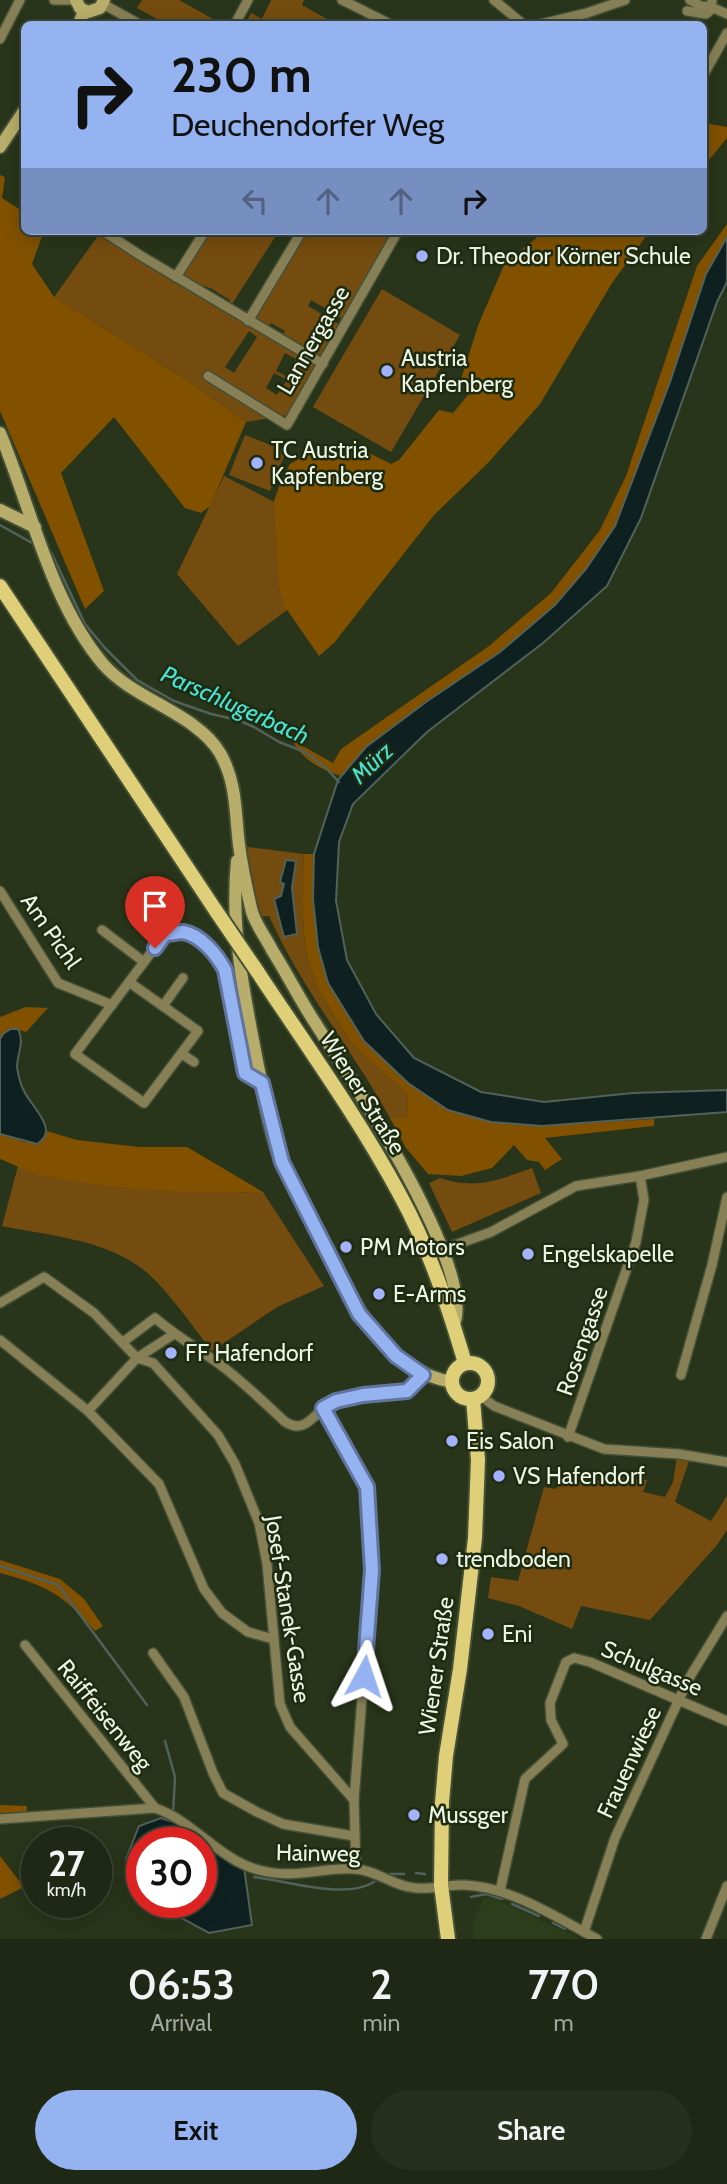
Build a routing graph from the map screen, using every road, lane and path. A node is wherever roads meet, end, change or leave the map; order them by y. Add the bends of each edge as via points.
1 (20, 0) edge
2 (54, 0) edge
3 (342, 0) edge
4 (494, 0) edge
5 (625, 0) edge
6 (690, 0) edge
7 (246, 1) edge
8 (103, 2) edge
9 (79, 4) edge
10 (712, 5) edge
11 (687, 12) dead end
12 (727, 14) edge
13 (132, 21) edge
14 (236, 21) edge
15 (384, 21) edge
16 (519, 21) edge
17 (554, 21) edge
18 (727, 33) edge
19 (0, 39) edge
20 (707, 69) edge
21 (21, 116) edge
22 (0, 147) edge
23 (109, 235) edge
24 (202, 235) edge
25 (300, 235) edge
26 (396, 235) edge
27 (176, 277) junction
28 (248, 321) junction
29 (323, 364) junction
30 (208, 376) dead end
31 (0, 433) edge
32 (0, 510) edge
33 (36, 527) junction
34 (0, 586) edge
35 (239, 846) junction
36 (0, 891) edge
37 (253, 917) junction
38 (237, 926) junction
39 (102, 930) dead end
40 (145, 962) junction
41 (183, 978) dead end
42 (130, 982) junction
43 (112, 1005) junction
44 (163, 1006) junction
45 (182, 1054) junction
46 (194, 1062) dead end
47 (262, 1083) junction
48 (727, 1157) edge
49 (640, 1176) junction
50 (727, 1197) edge
51 (444, 1249) junction
52 (0, 1303) edge
53 (454, 1324) junction
54 (174, 1335) junction
55 (0, 1339) edge
56 (122, 1342) junction
57 (137, 1357) junction
58 (465, 1363) junction
59 (421, 1373) junction
60 (681, 1375) dead end
61 (452, 1381) junction
62 (477, 1398) junction
63 (323, 1408) junction
64 (88, 1411) junction
65 (568, 1437) junction
66 (727, 1462) edge
67 (727, 1616) edge
68 (273, 1639) junction
69 (25, 1645) dead end
70 (153, 1653) dead end
71 (679, 1700) junction
72 (727, 1721) edge
73 (354, 1800) junction
74 (155, 1808) junction
75 (0, 1819) edge
76 (354, 1836) junction
77 (356, 1869) junction
78 (441, 1885) junction
79 (727, 1886) edge
80 (499, 1891) junction
81 (584, 1933) junction
82 (448, 1939) edge
83 (597, 1939) edge
84 (706, 1939) edge

1 - 19 street
2 - 9 street
3 - 15 street
4 - 16 street
5 - 17 street
6 - 10 street
7 - 14 street
8 - 9 main road via 97,10
8 - 13 street
10 - 11 street via 706,14
10 - 12 street
18 - 20 street
21 - 22 main road
23 - 27 street
24 - 27 street
25 - 28 street
26 - 29 street, Lannergasse
27 - 28 street
28 - 29 street
29 - 30 street, Lannergasse via 287,425
31 - 33 main road
32 - 33 main road
33 - 35 main road via 67,608 103,663 216,748 236,795
34 - 53 main road, Wiener Straße, bridge via 345,1103 400,1195
35 - 37 main road
35 - 38 main road
36 - 43 street, Am Pichl via 58,983
37 - 38 main road
37 - 51 main road via 355,1083
38 - 47 main road via 242,984
39 - 40 street, Am Pichl
40 - 42 street
40 - 47 street via 165,934 184,932 218,956 225,970 245,1073
41 - 44 street
42 - 43 street
42 - 44 street
43 - 45 street via 75,1054 144,1103
44 - 45 street via 198,1031
45 - 46 street
47 - 59 main road via 282,1162 359,1314 396,1356
48 - 49 street
49 - 51 street via 576,1185 491,1232
49 - 65 street, Rosengasse via 644,1200 636,1242
50 - 60 street
51 - 53 main road via 456,1296
52 - 56 street, Josef-Stanek-Gasse via 44,1277 94,1313
53 - 58 main road, Wiener Straße
54 - 56 street via 155,1318
54 - 57 street
54 - 63 street via 223,1367 291,1426 305,1425
55 - 64 street
56 - 57 street, Josef-Stanek-Gasse
57 - 64 street
57 - 68 street, Josef-Stanek-Gasse via 153,1363 218,1435 236,1464 259,1523
58 - 61 main road
58 - 62 main road via 477,1364 486,1372 488,1384
59 - 61 main road
59 - 63 street via 407,1391 363,1395
61 - 62 main road via 457,1394
62 - 65 street
62 - 78 main road, Wiener Straße via 475,1538 446,1756
63 - 73 street via 367,1487 372,1570
64 - 68 street via 159,1484 204,1589 222,1613 248,1632
65 - 66 street via 607,1450
67 - 71 street, Frauenwiese
68 - 73 street, Josef-Stanek-Gasse via 280,1704 290,1727
69 - 74 street, Raiffeisenweg
70 - 76 street via 184,1697 223,1793 283,1824
71 - 72 street, Schulgasse
71 - 80 street, Schulgasse via 590,1662 578,1658 566,1662 550,1703 551,1720 563,1744 525,1779
71 - 81 street, Frauenwiese via 615,1838
73 - 76 street
74 - 75 street, Hainweg
74 - 77 street, Hainweg via 174,1815 243,1866 288,1876
76 - 77 street
77 - 78 street, Hainweg via 415,1889
78 - 80 street, Hainweg
78 - 82 main road, Wiener Straße
79 - 84 street
80 - 81 street, Hainweg
81 - 83 street, Hainweg

